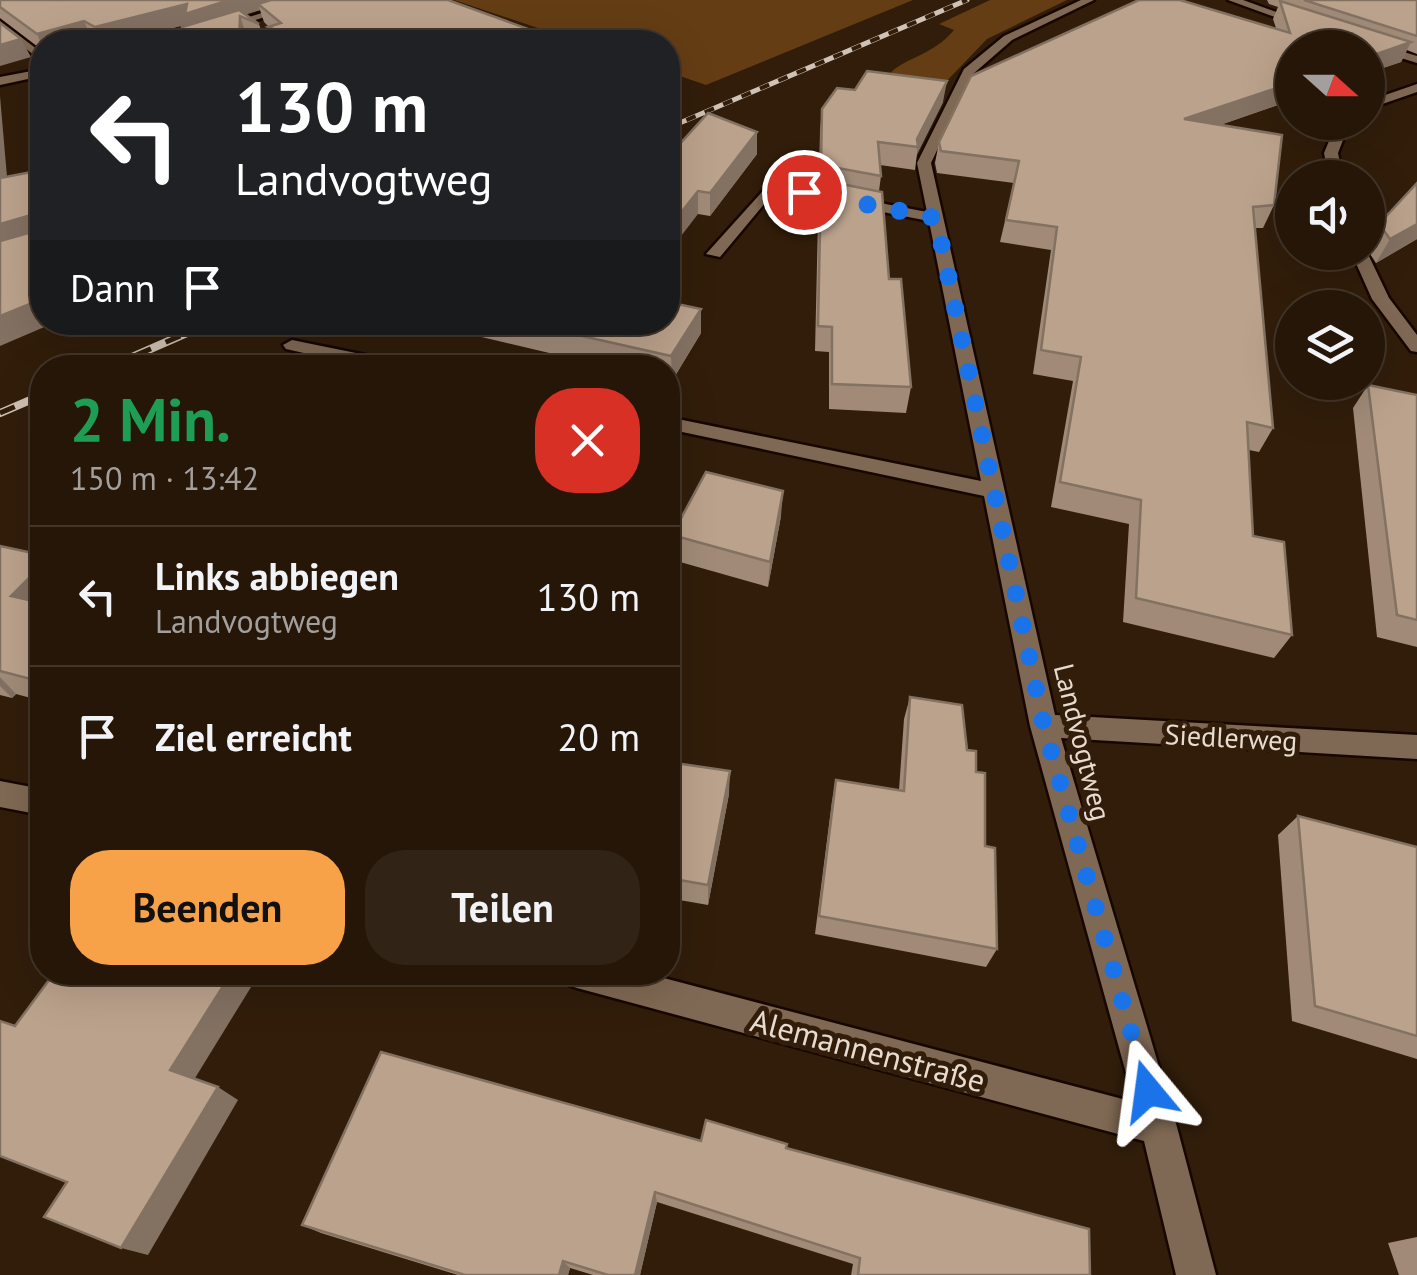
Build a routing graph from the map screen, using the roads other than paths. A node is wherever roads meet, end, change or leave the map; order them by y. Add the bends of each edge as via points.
1 (311, 0) edge
2 (1089, 0) edge
3 (1233, 0) edge
4 (250, 22) junction
5 (0, 24) edge
6 (1315, 28) edge
7 (222, 30) edge
8 (261, 30) edge
9 (30, 48) edge
10 (1385, 50) edge
11 (1417, 60) edge
12 (30, 76) edge
13 (0, 81) edge
14 (1417, 88) edge
15 (1385, 99) edge
16 (936, 218) junction
17 (714, 254) dead end
18 (1367, 270) edge
19 (292, 345) dead end
20 (1417, 347) edge
21 (339, 355) edge
22 (680, 426) edge
23 (996, 492) junction
24 (1044, 726) junction
25 (1417, 748) edge
26 (0, 794) edge
27 (30, 800) edge
28 (626, 985) edge
29 (1159, 1128) junction
30 (1196, 1275) edge

1 - 4 street
2 - 16 street, Landvogtweg via 1008,38 968,72 924,163
3 - 6 street
4 - 7 street
4 - 8 street
5 - 9 street
10 - 11 street
12 - 13 street
14 - 15 street
16 - 17 street via 771,186
16 - 23 street, Landvogtweg
18 - 20 street
19 - 21 street
22 - 23 street
23 - 24 street, Landvogtweg
24 - 25 street, Siedlerweg
24 - 29 street, Landvogtweg
26 - 27 street
28 - 29 street, Alemannenstraße
29 - 30 street, Landvogtweg

